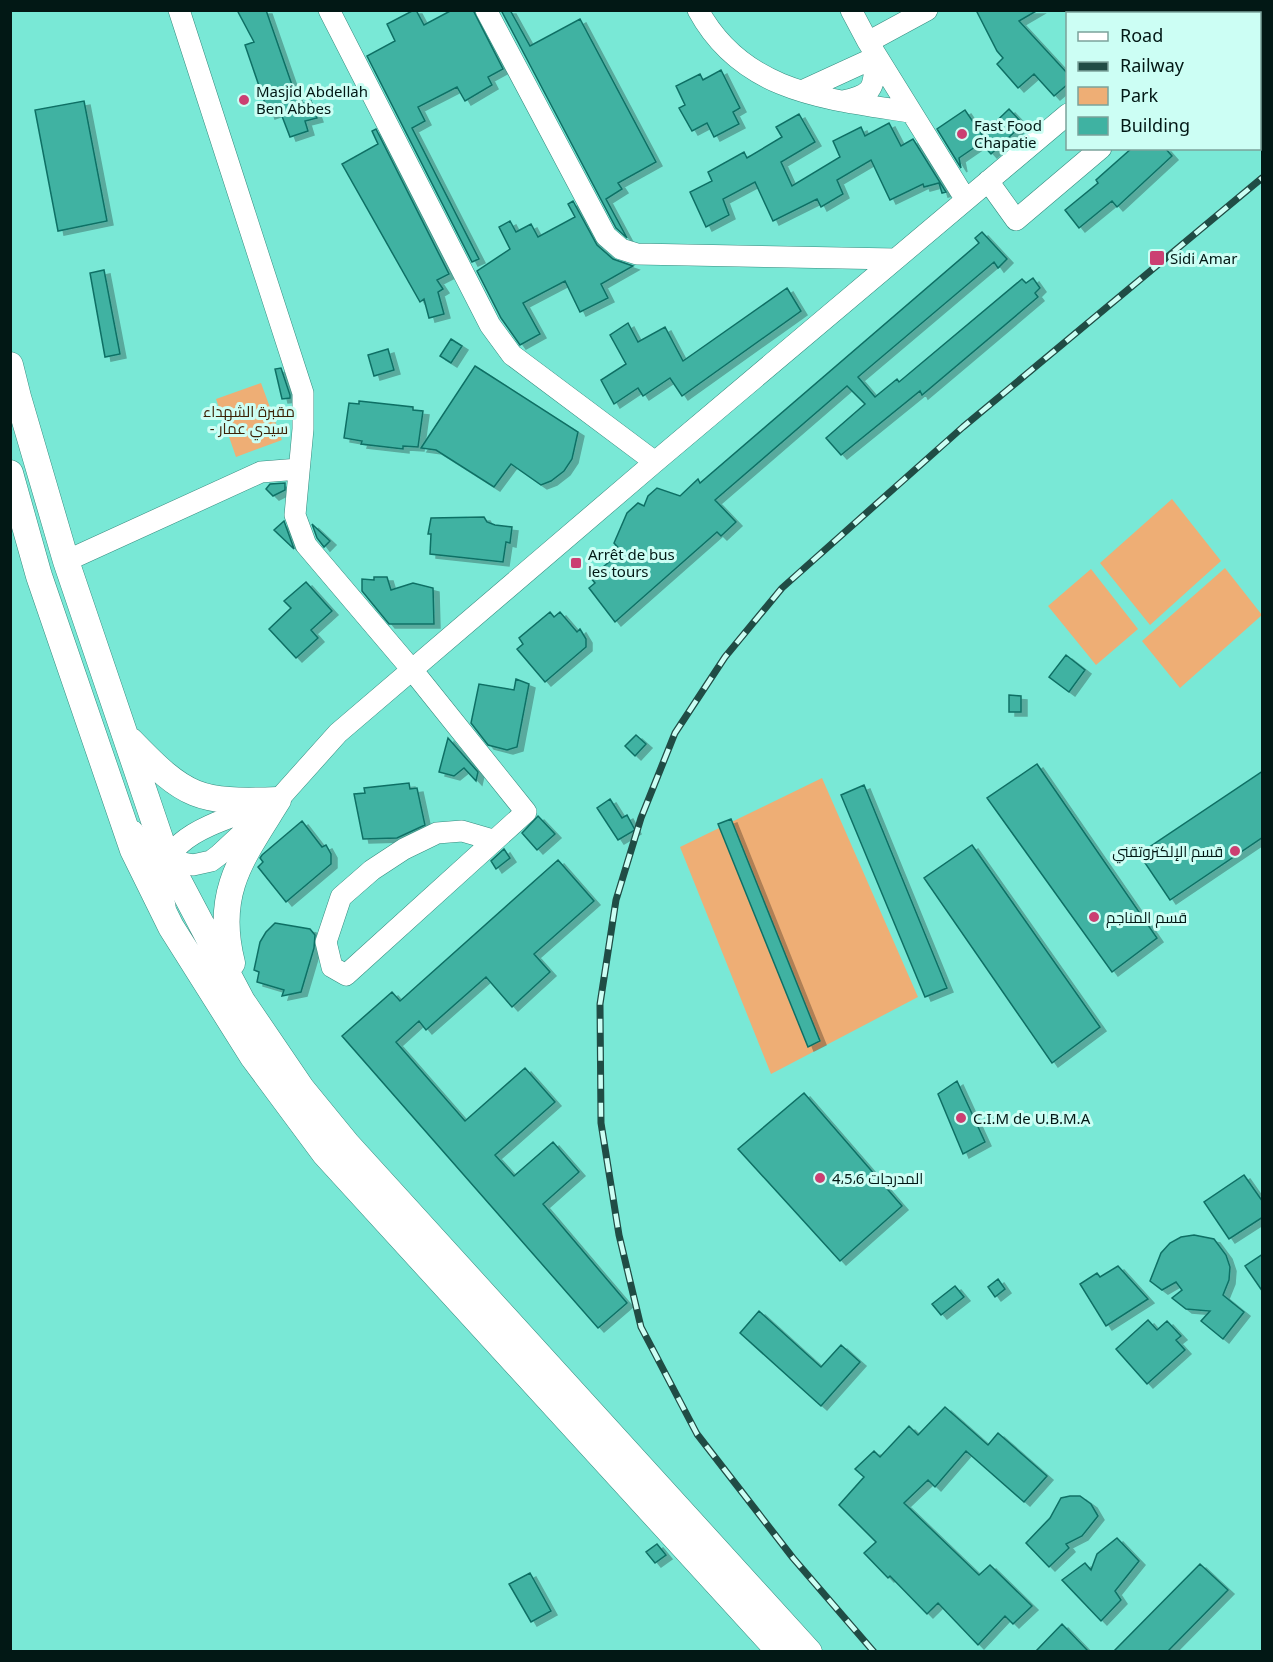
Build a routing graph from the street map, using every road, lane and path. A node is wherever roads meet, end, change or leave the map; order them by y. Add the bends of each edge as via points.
1 (179, 10) edge
2 (329, 10) edge
3 (486, 10) edge
4 (698, 10) edge
5 (851, 10) edge
6 (927, 10) edge
7 (872, 50) junction
8 (804, 90) junction
9 (839, 101) junction
10 (910, 112) junction
11 (1066, 116) edge
12 (1098, 150) edge
13 (988, 181) junction
14 (966, 200) junction
15 (895, 259) junction
16 (10, 364) edge
17 (655, 462) junction
18 (299, 469) junction
19 (10, 473) edge
20 (66, 561) junction
21 (413, 671) junction
22 (126, 736) junction
23 (278, 800) junction
24 (118, 805) junction
25 (493, 840) junction
26 (167, 859) junction
27 (171, 927) junction
28 (242, 1001) junction
29 (780, 1652) edge
30 (809, 1652) edge

1 - 18 street via 303,393
2 - 17 street via 490,325 512,355
3 - 15 street via 606,236 621,249 637,254
4 - 8 street via 705,24 747,68 775,83
5 - 7 street
6 - 7 street
7 - 8 street
7 - 9 street via 873,86 862,97
7 - 10 street
8 - 9 street
9 - 10 street
10 - 14 street
11 - 13 street
12 - 13 street via 1059,177 1016,220
13 - 14 street
14 - 15 street
15 - 17 street
16 - 20 main road
17 - 21 street
18 - 20 street via 261,472
18 - 21 street via 295,515 306,545
19 - 24 main road via 39,576
20 - 22 main road
21 - 23 street via 338,733
21 - 25 street via 526,812
22 - 23 main road via 164,776 191,792 230,802
22 - 26 main road
23 - 26 street via 191,836 174,847
23 - 26 street via 211,861 194,865
23 - 28 main road via 239,864 225,914 225,938
24 - 26 street via 146,851
24 - 27 main road via 148,885
25 - 25 street via 346,975 332,967 326,942 341,897 372,870 437,833 462,831
26 - 27 street via 161,883
26 - 28 main road
27 - 29 main road via 253,1057 325,1154
28 - 30 main road via 302,1089 347,1144

